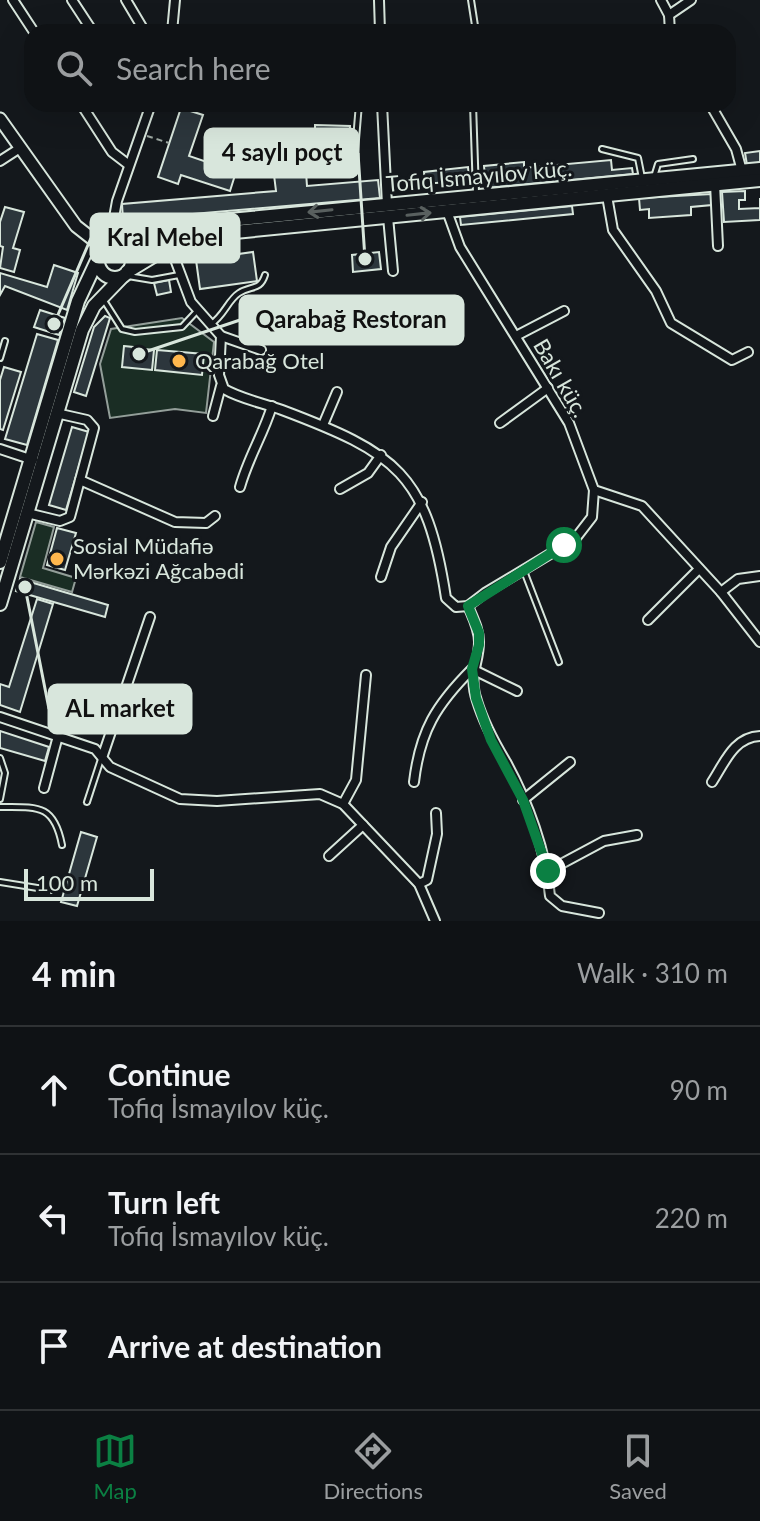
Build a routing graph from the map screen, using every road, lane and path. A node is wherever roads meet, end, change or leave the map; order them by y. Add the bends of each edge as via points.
1 (13, 0) edge
2 (72, 0) edge
3 (126, 0) edge
4 (175, 0) edge
5 (379, 0) edge
6 (471, 0) edge
7 (661, 0) edge
8 (691, 0) edge
9 (669, 15) junction
10 (29, 24) edge
11 (88, 24) edge
12 (140, 24) edge
13 (173, 24) edge
14 (380, 24) edge
15 (475, 24) edge
16 (670, 24) edge
17 (86, 112) edge
18 (147, 112) edge
19 (358, 112) edge
20 (382, 112) edge
21 (473, 112) edge
22 (715, 112) edge
23 (0, 119) edge
24 (140, 134) junction
25 (169, 143) dead end
26 (20, 148) junction
27 (602, 149) dead end
28 (314, 154) dead end
29 (693, 159) dead end
30 (0, 161) edge
31 (129, 165) junction
32 (760, 169) edge
33 (742, 176) junction
34 (648, 180) junction
35 (760, 180) edge
36 (715, 184) junction
37 (558, 194) junction
38 (476, 196) junction
39 (607, 196) junction
40 (387, 211) junction
41 (447, 211) junction
42 (170, 246) junction
43 (718, 246) dead end
44 (104, 248) junction
45 (393, 271) dead end
46 (125, 274) junction
47 (181, 274) junction
48 (265, 275) dead end
49 (102, 296) junction
50 (564, 311) dead end
51 (196, 312) junction
52 (210, 324) junction
53 (221, 336) junction
54 (516, 336) junction
55 (5, 341) dead end
56 (261, 350) dead end
57 (748, 352) dead end
58 (0, 358) edge
59 (221, 386) junction
60 (548, 388) junction
61 (337, 392) dead end
62 (272, 406) junction
63 (56, 413) junction
64 (213, 416) dead end
65 (500, 423) dead end
66 (323, 425) junction
67 (0, 449) edge
68 (381, 455) junction
69 (36, 461) junction
70 (80, 480) junction
71 (240, 487) dead end
72 (340, 489) dead end
73 (594, 490) junction
74 (422, 502) junction
75 (27, 513) junction
76 (215, 516) dead end
77 (0, 562) edge
78 (699, 569) junction
79 (524, 570) junction
80 (760, 576) edge
81 (381, 577) dead end
82 (721, 592) junction
83 (0, 604) edge
84 (468, 606) junction
85 (150, 617) dead end
86 (648, 620) dead end
87 (760, 642) edge
88 (559, 662) dead end
89 (472, 669) junction
90 (366, 675) dead end
91 (517, 691) dead end
92 (0, 717) edge
93 (58, 736) junction
94 (760, 736) edge
95 (103, 755) junction
96 (0, 758) edge
97 (570, 762) dead end
98 (414, 782) dead end
99 (712, 782) dead end
100 (44, 788) dead end
101 (0, 799) edge
102 (523, 800) junction
103 (87, 802) dead end
104 (343, 804) junction
105 (0, 807) edge
106 (436, 813) dead end
107 (363, 825) junction
108 (637, 835) dead end
109 (62, 845) dead end
110 (329, 856) dead end
111 (548, 871) junction
112 (0, 882) edge
113 (419, 884) junction
114 (50, 890) dead end
115 (599, 913) dead end
116 (435, 921) edge

1 - 10 street
2 - 11 street
3 - 12 street
4 - 13 street
5 - 14 street
6 - 15 lane
7 - 9 street
8 - 9 street
9 - 16 street
17 - 31 street via 112,152
18 - 24 street
19 - 28 lane via 351,155
20 - 40 street
21 - 38 lane
22 - 33 street via 736,149
23 - 26 street
24 - 25 path
24 - 31 street
26 - 30 street
26 - 44 street via 76,226
27 - 34 lane via 638,158
29 - 34 lane via 658,164
31 - 44 street
32 - 33 main road, Tofiq İsmayılov küç.
33 - 34 main road, Tofiq İsmayılov küç.
33 - 35 main road
33 - 36 main road
34 - 37 main road, Tofiq İsmayılov küç.
36 - 39 main road
36 - 43 street
37 - 38 main road, Tofiq İsmayılov küç.
37 - 39 main road
37 - 41 main road
38 - 40 main road, Tofiq İsmayılov küç.
39 - 57 street via 613,230 656,291 671,323 732,360
40 -> 41 main road
40 - 42 main road via 214,234
40 -> 44 main road, Tofiq İsmayılov küç. via 177,225
40 - 45 street
41 - 54 street, Bakı küç. via 460,247
42 - 46 main road
42 - 47 street
44 - 46 main road via 101,270 113,277
44 - 46 main road via 120,245 129,251 132,262
44 - 69 main road via 78,301
46 - 47 lane via 152,280
46 - 49 main road
47 - 51 street
48 - 52 lane via 256,288 235,295
49 - 51 lane via 127,331 182,327
49 - 63 main road via 82,330
50 - 54 street
51 - 52 street
52 - 53 street
53 - 56 street
53 - 59 street
54 - 60 street, Bakı küç.
55 - 58 lane
59 - 62 street
59 - 64 street
60 - 65 street
60 - 73 street, Bakı küç. via 569,423
61 - 66 street
62 - 66 street
62 - 71 street
63 - 69 main road
63 - 70 street via 87,420 94,428
66 - 68 street
67 - 69 street
68 - 72 street via 368,473
68 - 74 street via 406,477
69 - 75 main road
69 - 77 main road
70 - 75 street via 65,522
70 - 76 street via 175,522 206,523
73 - 78 street via 642,506
73 - 79 street via 592,517 582,532
74 - 81 street via 391,547
74 - 84 street via 438,549 446,600 456,607
75 - 83 main road
78 - 82 street
78 - 86 street
79 - 84 street
79 - 88 lane
80 - 82 street via 738,579
82 - 87 street
84 - 89 street via 479,645
85 - 95 street
89 - 91 street
89 - 98 street via 443,697 425,731
89 - 102 street via 491,740
90 - 104 street via 356,780
92 - 93 street
93 - 95 street
93 - 100 street
94 - 99 street via 738,742
95 - 103 lane
95 - 104 street via 110,767 180,799 320,794
96 - 101 lane via 5,773
97 - 102 street
102 - 111 street
104 - 107 street
105 - 109 lane via 28,807 52,815
106 - 113 street via 432,871
107 - 110 street
107 - 113 street
108 - 111 street via 604,841
111 - 115 street via 554,903
112 - 114 lane
113 - 116 street

